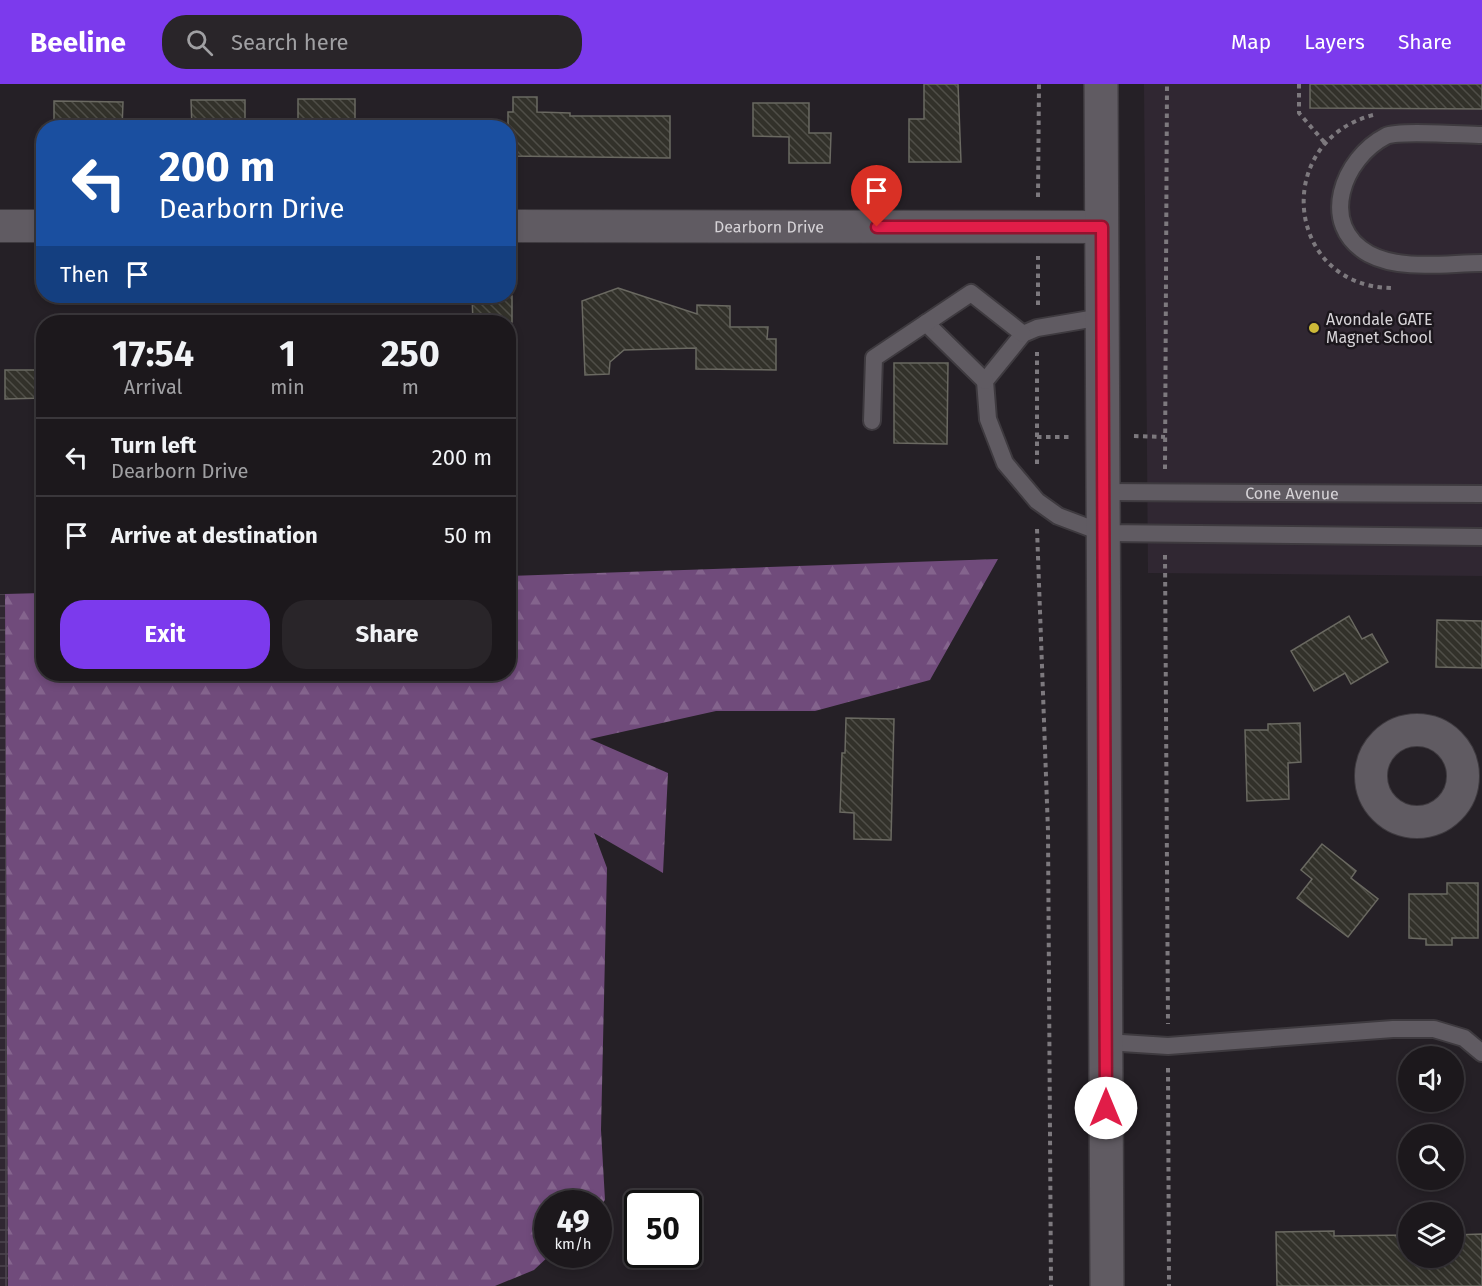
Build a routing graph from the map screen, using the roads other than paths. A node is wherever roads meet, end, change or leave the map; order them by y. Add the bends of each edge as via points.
1 (1101, 84) edge
2 (1482, 135) edge
3 (0, 226) edge
4 (36, 226) edge
5 (516, 226) edge
6 (1102, 227) junction
7 (1482, 263) edge
8 (1102, 317) junction
9 (926, 323) junction
10 (1023, 334) junction
11 (985, 381) junction
12 (872, 421) dead end
13 (1103, 492) junction
14 (1482, 494) edge
15 (1103, 533) junction
16 (1482, 537) edge
17 (1106, 1042) junction
18 (1482, 1053) edge
19 (1107, 1286) edge

1 - 6 main road
2 - 7 lane via 1387,135 1352,165 1340,190 1341,215 1349,237 1369,254 1397,263
3 - 4 street
5 - 6 street, Dearborn Drive
6 - 8 main road
8 - 10 lane
8 - 13 main road
9 - 10 lane via 971,293
9 - 11 lane
9 - 12 lane via 874,358
10 - 11 lane
11 - 15 lane via 988,419 1005,463 1037,501 1058,516
13 - 14 lane, Cone Avenue
13 - 15 main road
15 - 16 lane
15 - 17 main road
17 - 18 lane via 1168,1046 1434,1029 1464,1038
17 - 19 main road

